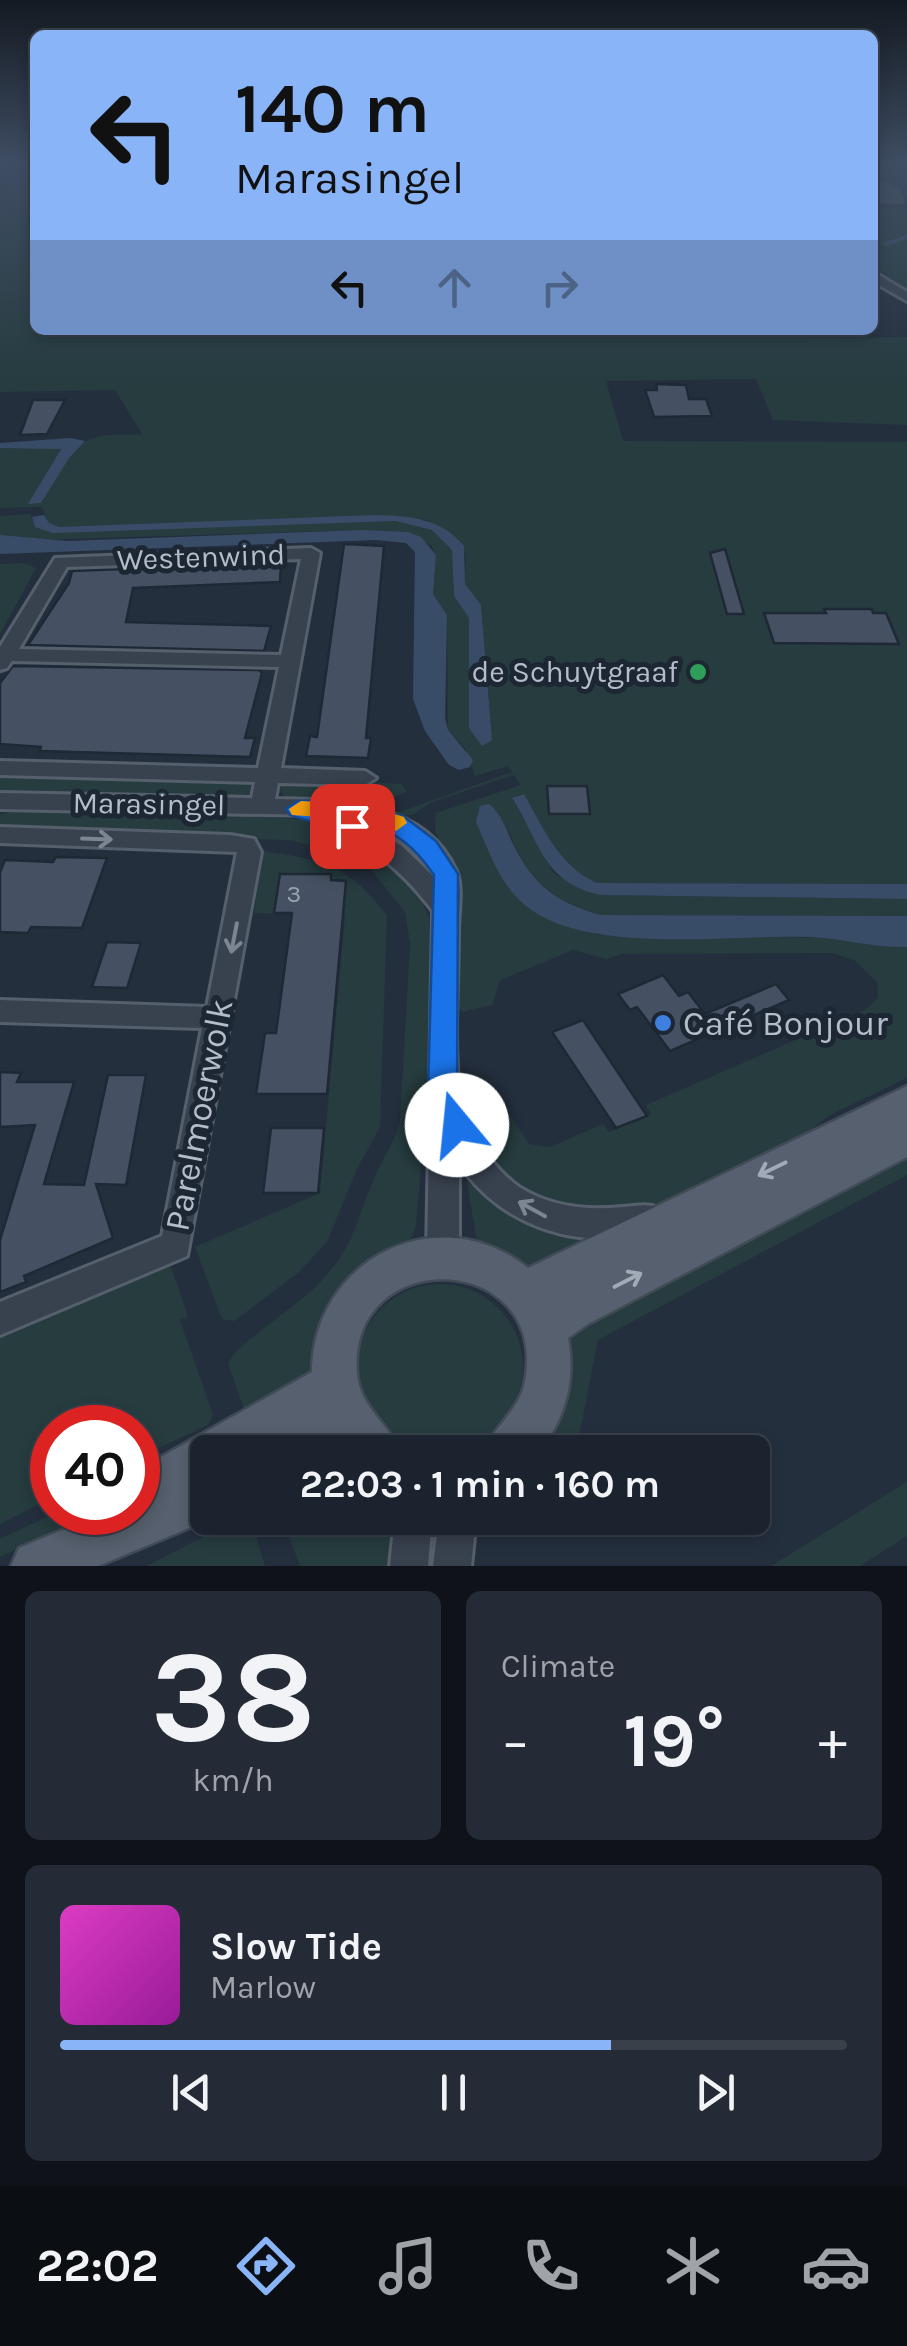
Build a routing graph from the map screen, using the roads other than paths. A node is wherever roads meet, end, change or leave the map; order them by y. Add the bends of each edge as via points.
1 (878, 279) edge
2 (907, 297) edge
3 (3, 660) edge
4 (291, 661) junction
5 (0, 768) edge
6 (270, 775) junction
7 (366, 778) dead end
8 (0, 801) edge
9 (262, 807) junction
10 (0, 836) edge
11 (0, 1011) edge
12 (219, 1018) junction
13 (443, 1092) junction
14 (907, 1103) edge
15 (907, 1137) edge
16 (695, 1206) junction
17 (443, 1257) junction
18 (534, 1311) junction
19 (0, 1319) edge
20 (335, 1384) junction
21 (244, 1435) edge
22 (361, 1435) edge
23 (523, 1435) edge
24 (190, 1466) edge
25 (160, 1483) edge
26 (190, 1502) edge
27 (71, 1535) edge
28 (412, 1535) edge
29 (456, 1535) edge
30 (19, 1566) edge
31 (37, 1566) edge
32 (409, 1566) edge
33 (452, 1566) edge

1 - 2 street
3 - 4 street
3 - 4 street, Westenwind via 61,562 310,553
4 - 6 street, Westenwind
5 - 6 street
6 - 7 street
6 - 9 street, Westenwind
8 - 9 street, Marasingel
9 - 13 street, Marasingel via 298,809 387,845 444,908
10 -> 12 street, Parelmoerwolk via 246,846
11 - 12 street
12 - 19 street, Parelmoerwolk via 176,1245
16 -> 13 street via 624,1223 540,1216 496,1186 472,1158
13 - 17 street, Marasingel
14 -> 16 main road
18 -> 15 main road via 572,1309
16 - 18 main road
17 - 18 main road via 484,1264
17 - 20 main road via 412,1260 368,1286 340,1331
18 - 23 main road via 550,1361 546,1395
20 - 21 main road
20 - 22 main road via 343,1411
24 - 25 main road
26 - 31 main road
27 - 30 main road
28 - 32 street
29 - 33 street

